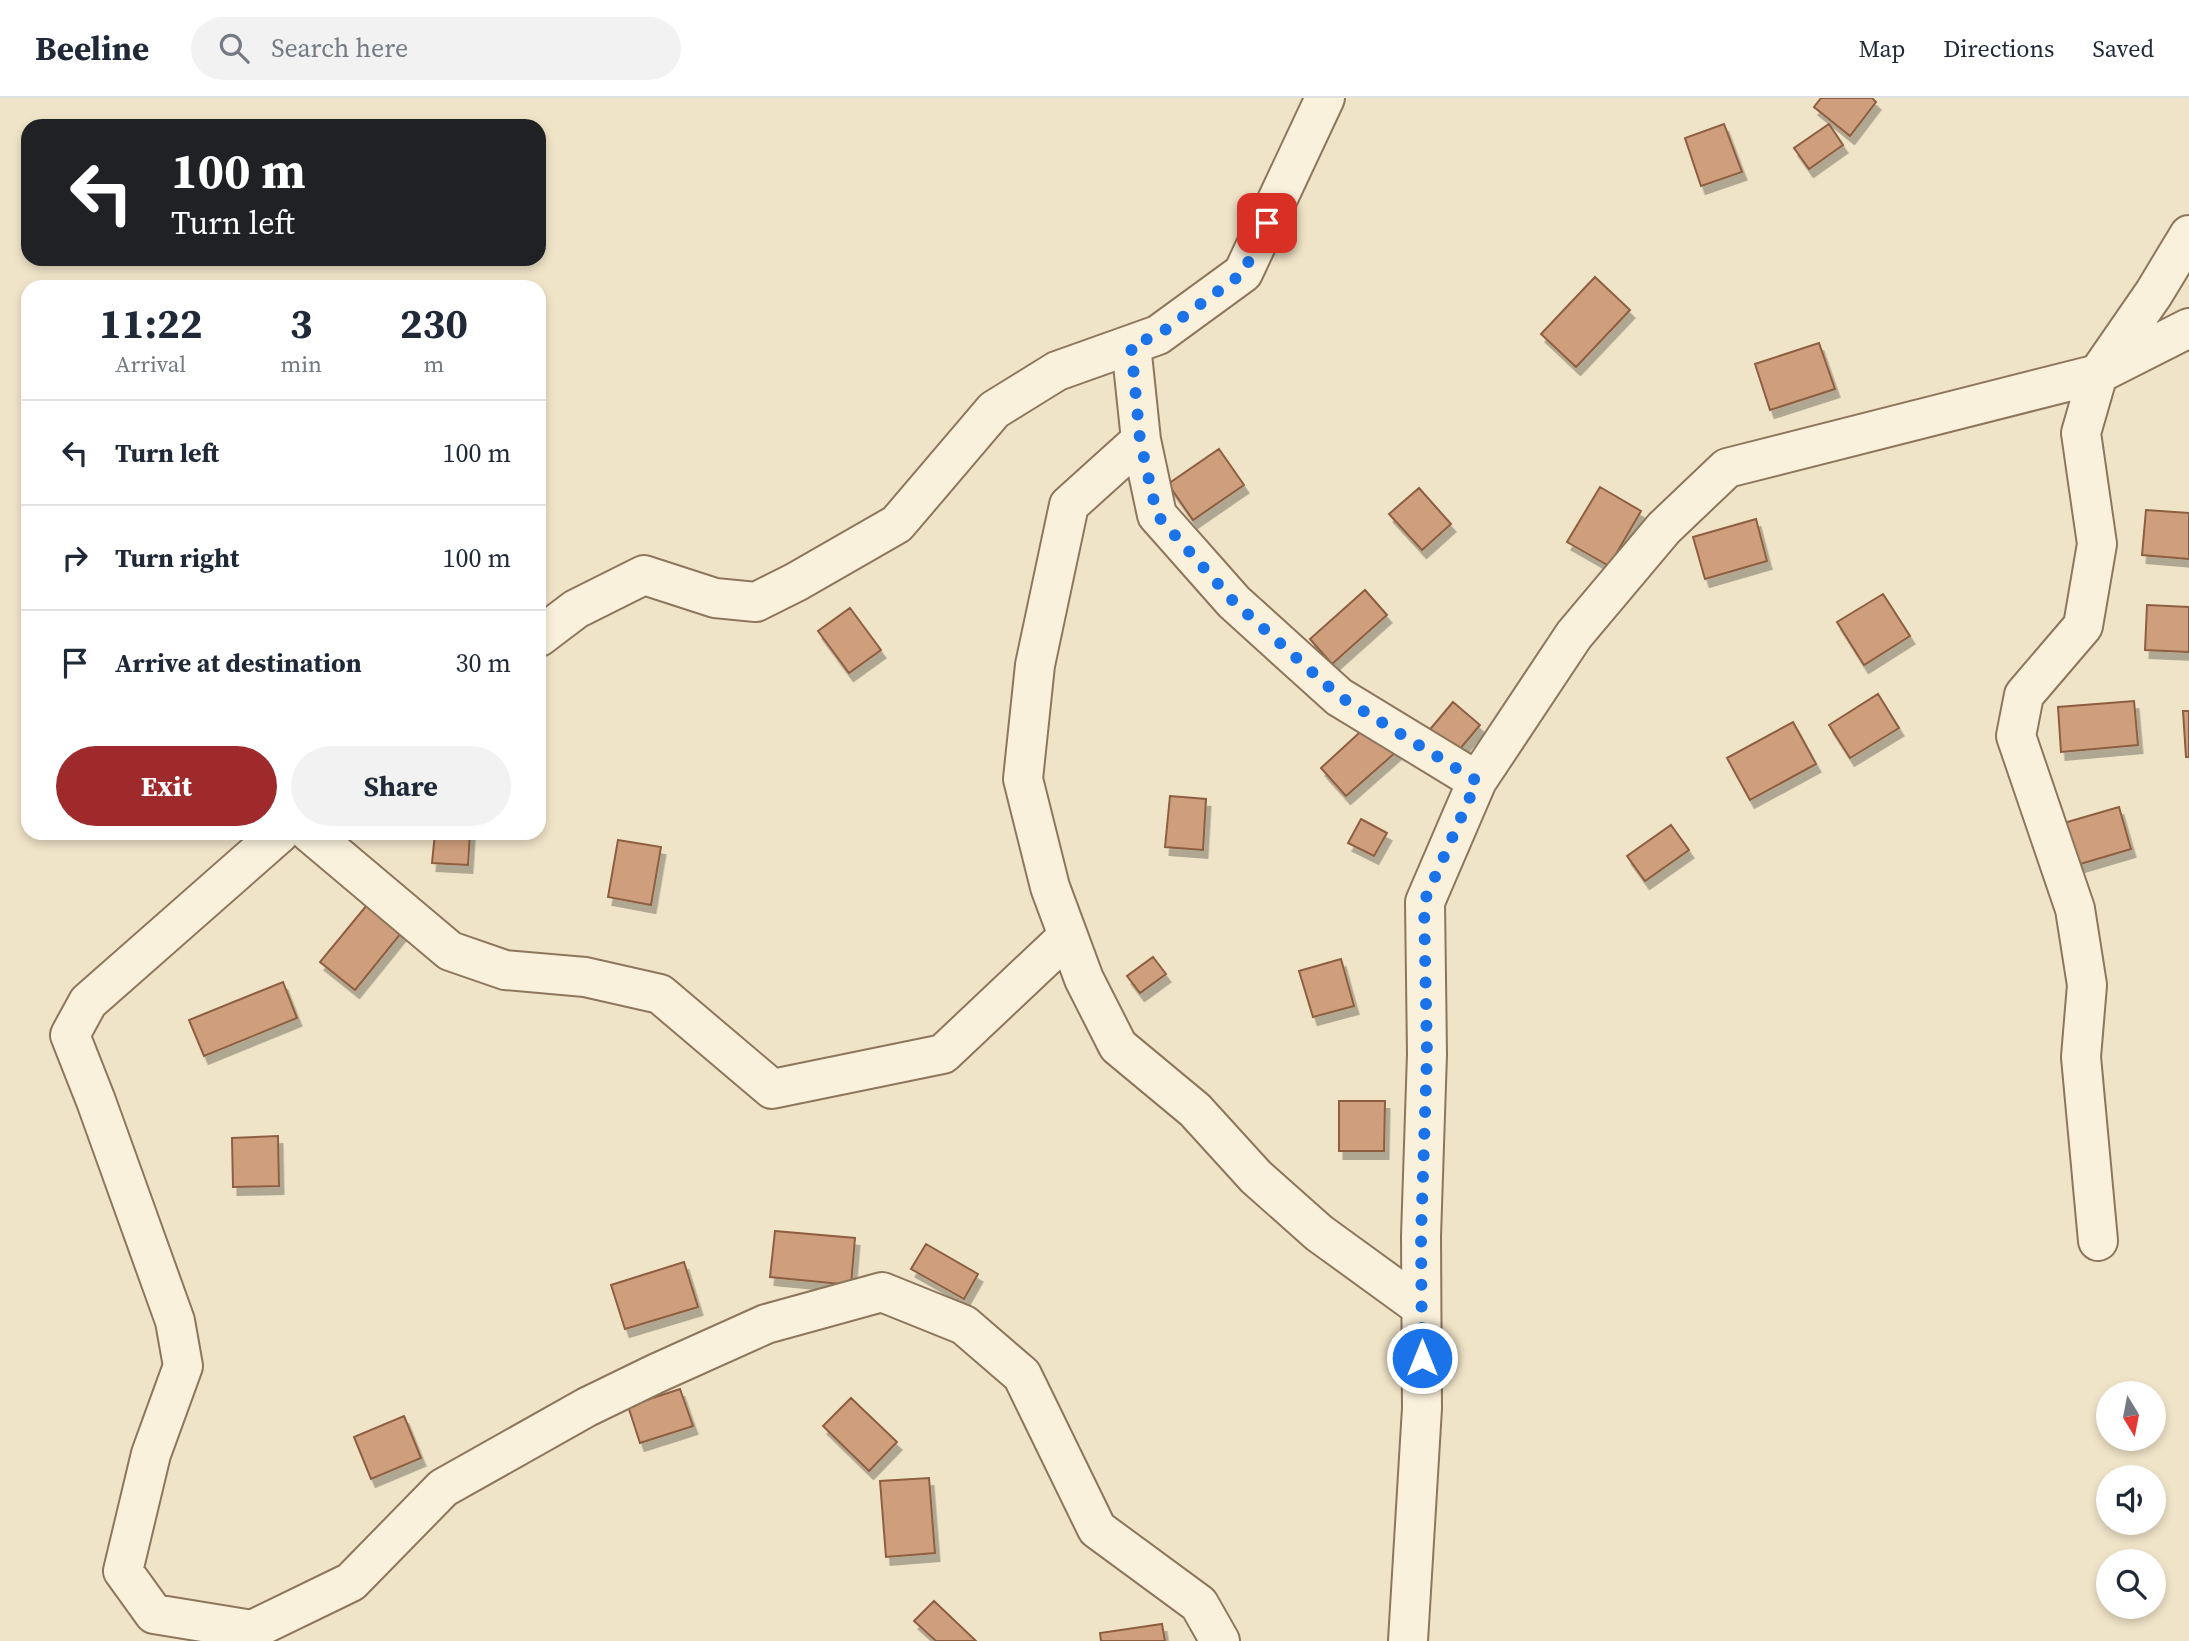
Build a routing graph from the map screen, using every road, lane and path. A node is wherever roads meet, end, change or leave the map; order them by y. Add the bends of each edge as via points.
1 (1325, 98) edge
2 (2189, 234) edge
3 (2189, 328) edge
4 (1131, 345) junction
5 (2098, 374) junction
6 (1140, 440) junction
7 (546, 631) edge
8 (1477, 781) junction
9 (272, 840) edge
10 (318, 840) edge
11 (1068, 936) junction
12 (2098, 1241) dead end
13 (1421, 1307) junction
14 (1220, 1641) edge
15 (1408, 1641) edge

1 - 4 street via 1243,273 1158,335
2 - 5 street
3 - 5 street
4 - 6 street
4 - 7 street via 1057,371 994,410 897,524 766,597 756,601 715,598 644,575
5 - 8 street via 1727,468 1664,528 1574,635
5 - 12 street via 2081,433 2097,544 2083,626 2024,695 2016,736 2074,909 2087,985 2081,1057
6 - 8 street via 1157,515 1234,602 1339,696
6 - 11 street via 1069,505 1035,665 1023,779 1050,887
8 - 13 street via 1424,902 1427,1054
9 - 14 street via 88,1003 70,1035 175,1321 183,1366 151,1454 123,1571 154,1614 252,1630 351,1582 443,1488 587,1407 766,1324 882,1292 964,1325 1022,1375 1097,1529 1199,1604
10 - 11 street via 450,951 505,970 584,977 660,994 772,1088 943,1054
11 - 13 street via 1118,1046 1195,1110 1256,1177 1319,1233
13 - 15 street via 1422,1408

